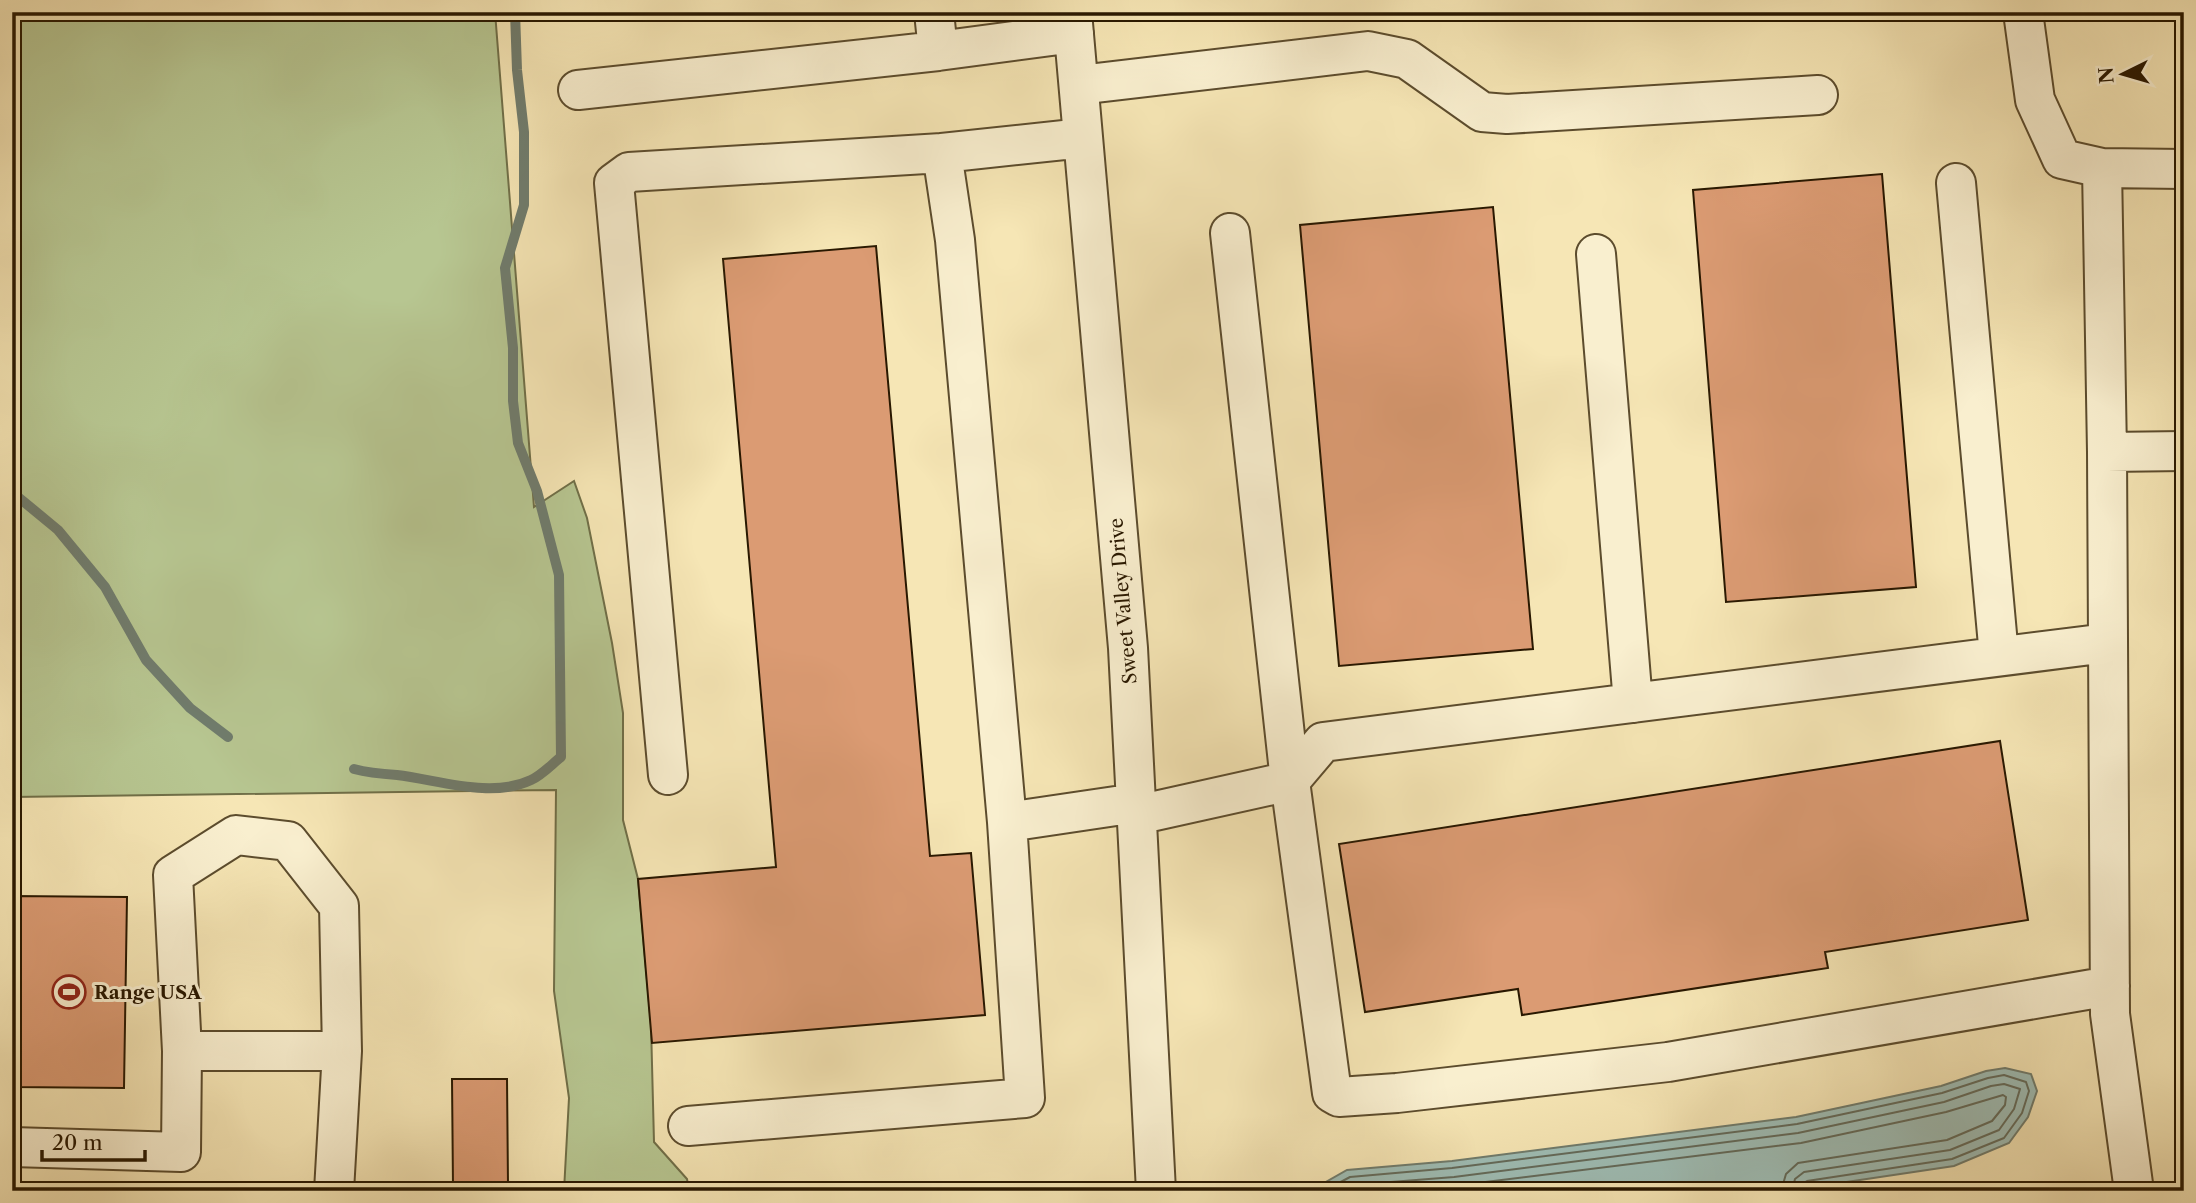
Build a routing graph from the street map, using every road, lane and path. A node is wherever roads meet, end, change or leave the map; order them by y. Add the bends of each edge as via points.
1 (934, 12) edge
2 (2023, 12) edge
3 (1073, 22) edge
4 (938, 51) junction
5 (1079, 85) junction
6 (578, 90) dead end
7 (1818, 95) dead end
8 (1083, 138) junction
9 (942, 153) junction
10 (2102, 168) junction
11 (2184, 169) edge
12 (1956, 183) dead end
13 (1230, 233) dead end
14 (1596, 254) dead end
15 (2184, 451) edge
16 (2107, 452) junction
17 (2106, 643) junction
18 (1998, 656) junction
19 (1633, 703) junction
20 (668, 775) dead end
21 (1290, 781) junction
22 (1136, 809) junction
23 (1007, 822) junction
24 (2110, 986) junction
25 (182, 1051) junction
26 (342, 1051) junction
27 (688, 1126) dead end
28 (12, 1147) edge
29 (334, 1191) edge
30 (1156, 1191) edge
31 (2134, 1191) edge

1 - 4 street
2 - 10 street via 2035,100 2062,159
3 - 4 street
3 - 5 street, Sweet Valley Drive
4 - 6 street
5 - 7 street via 1368,51 1408,59 1482,112
5 - 8 street, Sweet Valley Drive
8 - 9 street
8 - 22 street, Sweet Valley Drive via 1128,648
9 - 20 street via 629,172 614,183
9 - 23 street via 955,240
10 - 11 street
10 - 16 street
12 - 18 street
13 - 21 street
14 - 19 street
15 - 16 street
16 - 17 street
17 - 18 street
17 - 24 street
18 - 19 street
19 - 21 street via 1324,742
21 - 22 street
21 - 24 street via 1332,1093 1339,1097 1668,1062
22 - 23 street
22 - 30 street, Sweet Valley Drive
23 - 27 street via 1025,1098
24 - 31 street
25 - 26 street
25 - 26 street via 173,874 236,835 288,841 339,906
25 - 28 street via 181,1152
26 - 29 street

